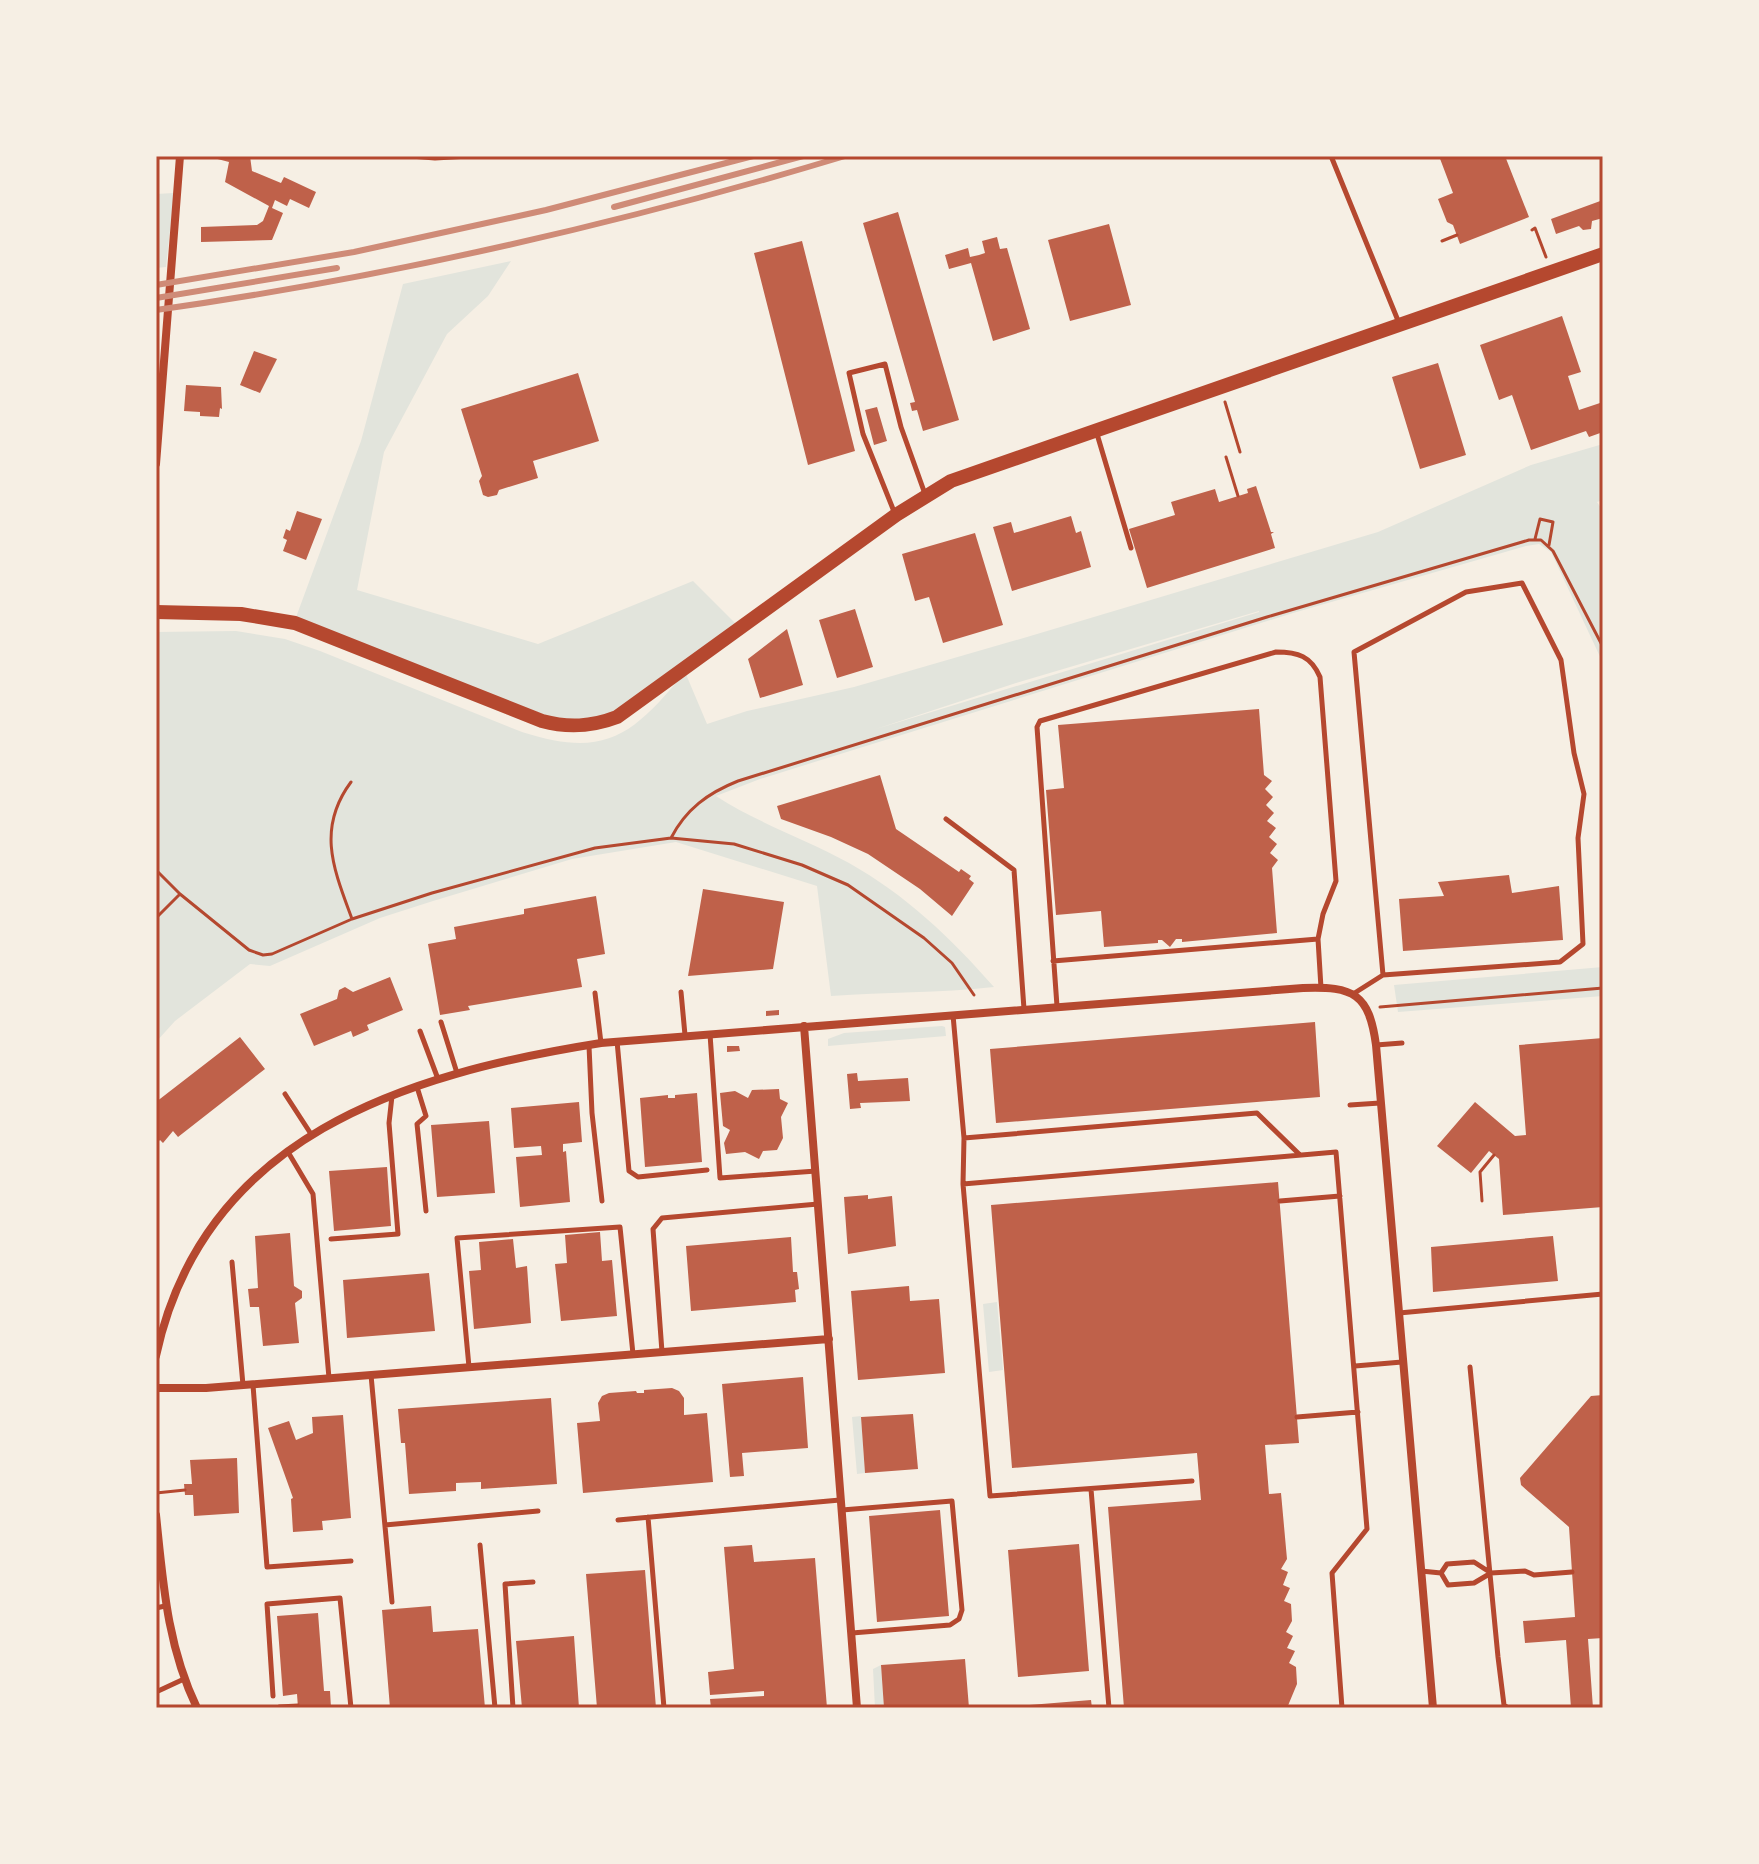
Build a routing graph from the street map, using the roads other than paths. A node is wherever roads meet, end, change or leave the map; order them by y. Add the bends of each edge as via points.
1 (180, 156) edge
2 (411, 156) edge
3 (469, 156) edge
4 (1331, 156) edge
5 (1603, 254) edge
6 (1399, 324) junction
7 (1096, 431) junction
8 (156, 464) edge
9 (926, 495) junction
10 (896, 515) junction
11 (1131, 548) dead end
12 (156, 612) edge
13 (946, 819) dead end
14 (1318, 939) junction
15 (1053, 961) junction
16 (1383, 975) junction
17 (1321, 988) junction
18 (681, 992) dead end
19 (595, 993) dead end
20 (1353, 994) junction
21 (1057, 1006) junction
22 (1024, 1009) junction
23 (953, 1015) junction
24 (441, 1022) dead end
25 (804, 1026) junction
26 (420, 1031) dead end
27 (710, 1033) junction
28 (685, 1035) junction
29 (617, 1041) junction
30 (601, 1043) junction
31 (1402, 1043) dead end
32 (589, 1045) junction
33 (1376, 1045) junction
34 (457, 1073) junction
35 (438, 1079) junction
36 (417, 1087) junction
37 (285, 1094) dead end
38 (392, 1095) junction
39 (1381, 1102) junction
40 (1350, 1105) dead end
41 (311, 1134) junction
42 (964, 1138) junction
43 (287, 1151) junction
44 (1300, 1155) junction
45 (707, 1170) dead end
46 (816, 1171) junction
47 (963, 1184) junction
48 (1340, 1196) junction
49 (602, 1201) dead end
50 (1280, 1201) dead end
51 (818, 1204) junction
52 (426, 1211) dead end
53 (331, 1239) dead end
54 (232, 1262) dead end
55 (1603, 1294) edge
56 (1399, 1313) junction
57 (829, 1339) junction
58 (157, 1349) edge
59 (662, 1352) junction
60 (633, 1354) junction
61 (1403, 1362) junction
62 (1355, 1366) junction
63 (469, 1367) junction
64 (1470, 1367) dead end
65 (371, 1375) junction
66 (329, 1378) junction
67 (248, 1384) junction
68 (156, 1388) edge
69 (1358, 1412) junction
70 (1297, 1417) dead end
71 (1192, 1481) dead end
72 (1091, 1489) junction
73 (841, 1500) junction
74 (842, 1510) junction
75 (538, 1511) dead end
76 (156, 1515) edge
77 (648, 1517) junction
78 (618, 1520) dead end
79 (385, 1525) junction
80 (480, 1545) dead end
81 (351, 1561) dead end
82 (1421, 1571) junction
83 (1572, 1572) dead end
84 (1441, 1573) junction
85 (1491, 1573) junction
86 (533, 1582) dead end
87 (392, 1602) dead end
88 (161, 1607) edge
89 (851, 1633) junction
90 (184, 1679) junction
91 (156, 1692) edge
92 (273, 1696) dead end
93 (197, 1708) edge
94 (351, 1708) edge
95 (495, 1708) edge
96 (513, 1708) edge
97 (664, 1708) edge
98 (857, 1708) edge
99 (1109, 1708) edge
100 (1342, 1708) edge
101 (1433, 1708) edge
102 (1508, 1708) edge

1 - 8 street
2 - 3 lane
4 - 6 lane
5 - 6 main road
6 - 7 main road
7 - 9 main road via 951,481
7 - 11 lane
9 - 10 main road
9 - 10 lane via 885,364 849,373 863,434
10 - 12 main road via 617,717 591,725 542,721 295,623 241,614
13 - 22 lane via 1014,870
14 - 15 lane
14 - 15 lane via 1336,881 1320,677 1309,658 1276,652 1040,721
14 - 17 lane
15 - 21 lane
16 - 16 lane via 1560,962 1583,944 1578,838 1584,794 1561,660 1522,583 1466,592 1354,652
16 - 20 lane
17 - 20 street
17 - 21 street
18 - 28 lane
19 - 30 lane
20 - 33 street via 1369,1010
21 - 22 street
22 - 23 street
23 - 25 street
23 - 42 lane
24 - 34 lane
25 - 27 street
25 - 46 street
26 - 35 lane
27 - 28 street
27 - 46 lane via 720,1178
28 - 29 street
29 - 30 street
29 - 45 lane via 629,1171 638,1177
30 - 32 street
31 - 33 lane
32 - 34 street
32 - 49 lane
33 - 39 street
34 - 35 street
35 - 36 street
36 - 38 street
36 - 52 lane via 426,1116 417,1124
37 - 41 lane
38 - 41 street
38 - 53 lane via 389,1123 398,1234
39 - 40 lane
39 - 56 street
41 - 43 street
42 - 44 lane via 1257,1113
42 - 47 lane
43 - 58 street via 207,1233 176,1290
43 - 66 lane via 313,1194
44 - 47 lane
44 - 48 lane via 1336,1152
46 - 51 street
47 - 72 lane via 990,1496
48 - 50 lane
48 - 62 lane
51 - 57 street
51 - 59 lane via 662,1218 653,1229
54 - 67 lane
55 - 56 lane
56 - 61 street
57 - 59 street
57 - 73 street
59 - 60 street
60 - 63 street
60 - 63 lane via 620,1227 457,1238
61 - 62 lane
61 - 82 street
62 - 69 lane
63 - 65 street
64 - 85 lane
65 - 66 street
65 - 79 lane
66 - 67 street
67 - 68 street
67 - 81 lane via 267,1567
69 - 70 lane
69 - 100 lane via 1367,1529 1332,1573
71 - 72 lane
72 - 99 lane
73 - 74 street
73 - 77 lane
74 - 89 street
74 - 89 lane via 952,1501 962,1610 950,1625
75 - 79 lane
76 - 88 street
77 - 78 lane
77 - 97 lane
79 - 87 lane
80 - 95 lane
82 - 84 lane
82 - 101 street
83 - 85 lane
84 - 85 lane via 1447,1564 1474,1562
84 - 85 lane via 1448,1585 1474,1583
85 - 102 lane
86 - 96 lane via 505,1584
88 - 90 street
89 - 98 street
90 - 91 lane
90 - 93 street
92 - 94 lane via 267,1604 340,1598

